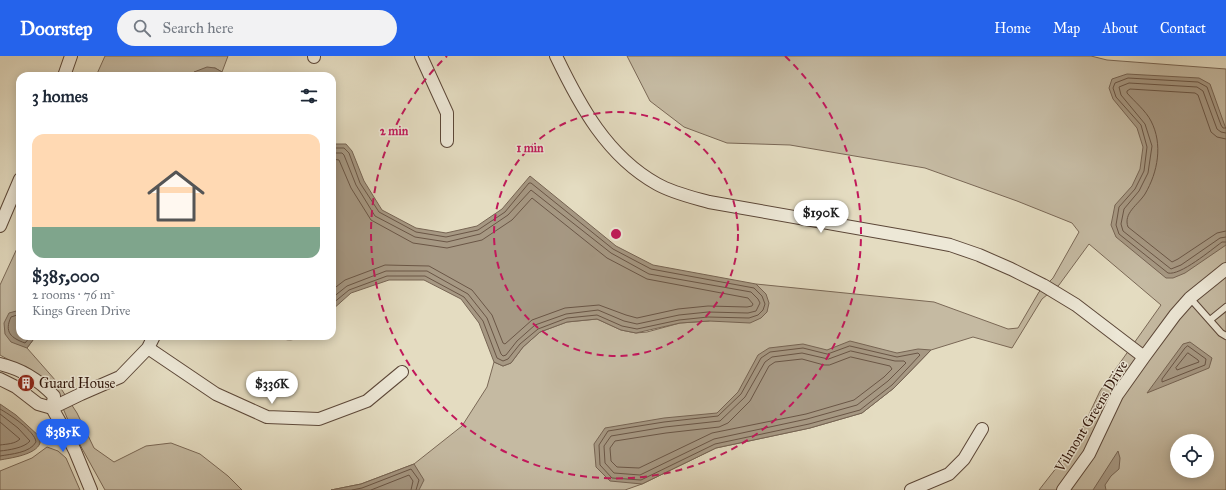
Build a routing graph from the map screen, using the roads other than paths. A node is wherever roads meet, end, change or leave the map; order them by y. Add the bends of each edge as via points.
1 (71, 56) edge
2 (421, 56) edge
3 (556, 56) edge
4 (65, 72) edge
5 (447, 141) dead end
6 (16, 188) edge
7 (0, 226) edge
8 (1226, 270) edge
9 (1190, 298) junction
10 (1226, 307) edge
11 (1210, 320) junction
12 (1226, 336) edge
13 (152, 340) edge
14 (148, 348) junction
15 (1144, 357) junction
16 (0, 364) edge
17 (402, 372) dead end
18 (0, 380) edge
19 (52, 408) junction
20 (982, 429) dead end
21 (91, 490) edge
22 (911, 490) edge
23 (1063, 490) edge

1 - 4 street
2 - 5 street via 447,113
3 - 15 street via 597,129 637,172 658,185 709,202 950,245 979,255 1043,285 1076,306
6 - 7 street
8 - 9 street, Vilmont Greens Drive
9 - 11 lane
9 - 15 street, Vilmont Greens Drive
10 - 11 lane
11 - 12 lane
13 - 14 street
14 - 17 street via 216,394 267,417 319,419 366,401
14 - 19 street via 120,377
15 - 23 street, Vilmont Greens Drive via 1118,395 1089,454
16 - 19 street via 20,370 40,382 54,396
18 - 19 street via 16,387 38,404
19 - 21 street via 75,451
20 - 22 street via 964,459 949,474

